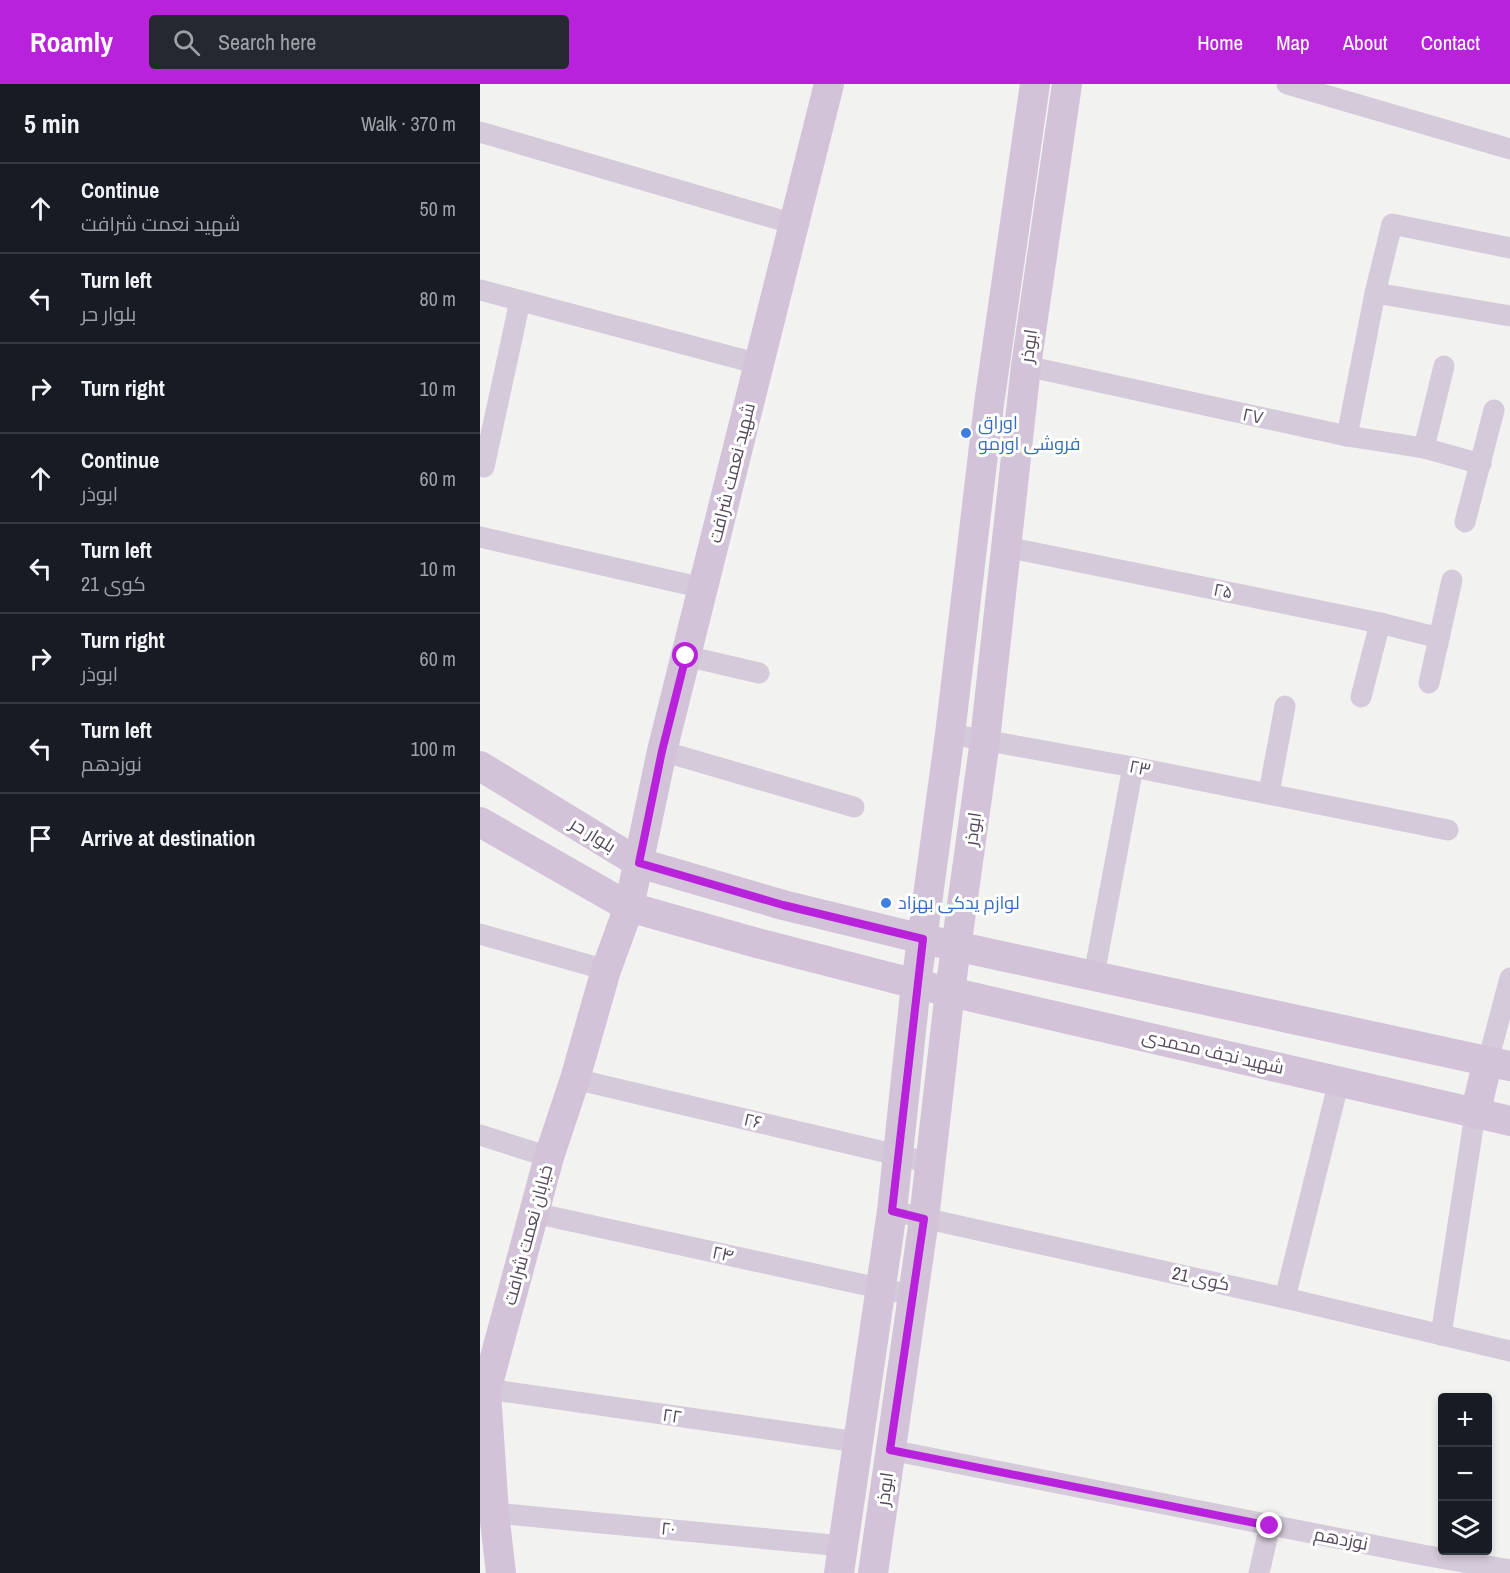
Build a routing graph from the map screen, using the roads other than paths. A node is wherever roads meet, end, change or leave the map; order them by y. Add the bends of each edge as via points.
1 (829, 84) edge
2 (1035, 84) edge
3 (1067, 84) edge
4 (1287, 84) edge
5 (480, 132) edge
6 (1510, 149) edge
7 (794, 224) junction
8 (1510, 248) edge
9 (480, 290) edge
10 (1375, 293) junction
11 (520, 300) junction
12 (1510, 316) edge
13 (759, 364) junction
14 (1026, 366) junction
15 (1444, 366) dead end
16 (989, 404) junction
17 (1020, 409) junction
18 (1494, 410) dead end
19 (1347, 436) junction
20 (1424, 448) junction
21 (1481, 464) junction
22 (484, 467) dead end
23 (1466, 522) dead end
24 (480, 537) edge
25 (1006, 547) junction
26 (1452, 580) dead end
27 (703, 588) junction
28 (1380, 623) junction
29 (1439, 638) junction
30 (686, 656) junction
31 (759, 673) dead end
32 (1429, 683) dead end
33 (1361, 697) dead end
34 (1285, 706) dead end
35 (950, 734) junction
36 (985, 740) junction
37 (662, 751) junction
38 (480, 766) edge
39 (1133, 767) junction
40 (1269, 793) junction
41 (855, 807) dead end
42 (480, 822) edge
43 (1448, 830) dead end
44 (639, 863) junction
45 (629, 907) junction
46 (480, 934) edge
47 (923, 939) junction
48 (957, 946) junction
49 (606, 970) junction
50 (1094, 975) junction
51 (1510, 978) edge
52 (916, 984) junction
53 (950, 991) junction
54 (1499, 1064) edge
55 (575, 1079) junction
56 (1339, 1081) junction
57 (1475, 1114) junction
58 (1510, 1121) edge
59 (480, 1135) edge
60 (899, 1155) junction
61 (549, 1157) junction
62 (931, 1163) junction
63 (892, 1211) junction
64 (534, 1213) junction
65 (924, 1219) junction
66 (880, 1288) junction
67 (911, 1295) junction
68 (1284, 1298) junction
69 (1441, 1335) junction
70 (1510, 1351) edge
71 (483, 1389) edge
72 (857, 1442) junction
73 (890, 1450) junction
74 (494, 1513) junction
75 (1270, 1526) junction
76 (841, 1559) edge
77 (1421, 1564) edge
78 (1510, 1570) edge
79 (501, 1573) edge
80 (873, 1573) edge
81 (1259, 1573) edge

1 - 7 main road, شهید نعمت شرافت
2 - 16 main road, ابوذر
3 - 14 main road, ابوذر
4 - 6 street
5 - 7 street
7 - 13 main road, شهید نعمت شرافت
8 - 10 street via 1392,224
9 - 11 street
10 - 12 street
10 - 19 street
11 - 13 street
11 - 22 street
13 - 27 main road, شهید نعمت شرافت
14 - 17 main road, ابوذر
14 - 19 street, ۲۷
15 - 20 street
16 - 17 main road
16 - 35 main road, ابوذر
17 - 25 main road, ابوذر
18 - 21 street
19 - 20 street, ۲۷
20 - 21 street, ۲۷
21 - 23 street
24 - 27 street
25 - 28 street, ۲۵
25 - 36 main road, ابوذر
26 - 29 street
27 - 30 main road, شهید نعمت شرافت
28 - 29 street, ۲۵
28 - 33 street
29 - 32 street
30 - 31 street
30 - 37 main road, شهید نعمت شرافت
34 - 40 street
35 - 36 street, ۲۳
35 - 47 main road, ابوذر
36 - 39 street, ۲۳
36 - 48 main road, ابوذر
37 - 41 street
37 - 44 main road, شهید نعمت شرافت
38 - 44 main road, بلوار حر
39 - 40 street, ۲۳
39 - 50 street
40 - 43 street, ۲۳
42 - 45 main road
44 - 45 main road, شهید نعمت شرافت
44 - 47 main road, بلوار حر via 783,905
45 - 49 main road, خیابان نعمت شرافت
45 - 52 main road
46 - 49 street
47 - 48 main road
47 - 52 main road, ابوذر
48 - 50 main road
48 - 53 main road, ابوذر
49 - 55 main road, خیابان نعمت شرافت
50 - 54 main road
51 - 54 street
52 - 53 main road, شهید نجف محمدی
52 - 60 main road, ابوذر
53 - 56 main road, شهید نجف محمدی
53 - 62 main road, ابوذر
54 - 57 main road
55 - 60 street, ۲۶
55 - 61 main road, خیابان نعمت شرافت
56 - 57 main road, شهید نجف محمدی
56 - 68 street
57 - 58 main road, شهید نجف محمدی
57 - 69 street
59 - 61 street
60 - 62 street, ۲۶
60 - 63 main road, ابوذر
61 - 64 main road, خیابان نعمت شرافت
62 - 65 main road, ابوذر
63 - 65 street, کوی 21
63 - 66 main road, ابوذر
64 - 66 street, ۲۴
64 - 71 main road, خیابان نعمت شرافت
65 - 67 main road, ابوذر
65 - 68 street, کوی 21
66 - 67 street, ۲۴
66 - 72 main road, ابوذر
67 - 73 main road, ابوذر
68 - 69 street, کوی 21
69 - 70 street, کوی 21
71 - 72 street, ۲۲
71 - 74 main road, خیابان نعمت شرافت
72 - 76 main road, ابوذر
73 - 75 street, نوزدهم
73 - 80 main road, ابوذر
74 - 76 street, ۲۰
74 - 79 main road, خیابان نعمت شرافت
75 - 77 street, نوزدهم
75 - 81 street
77 - 78 street, نوزدهم

